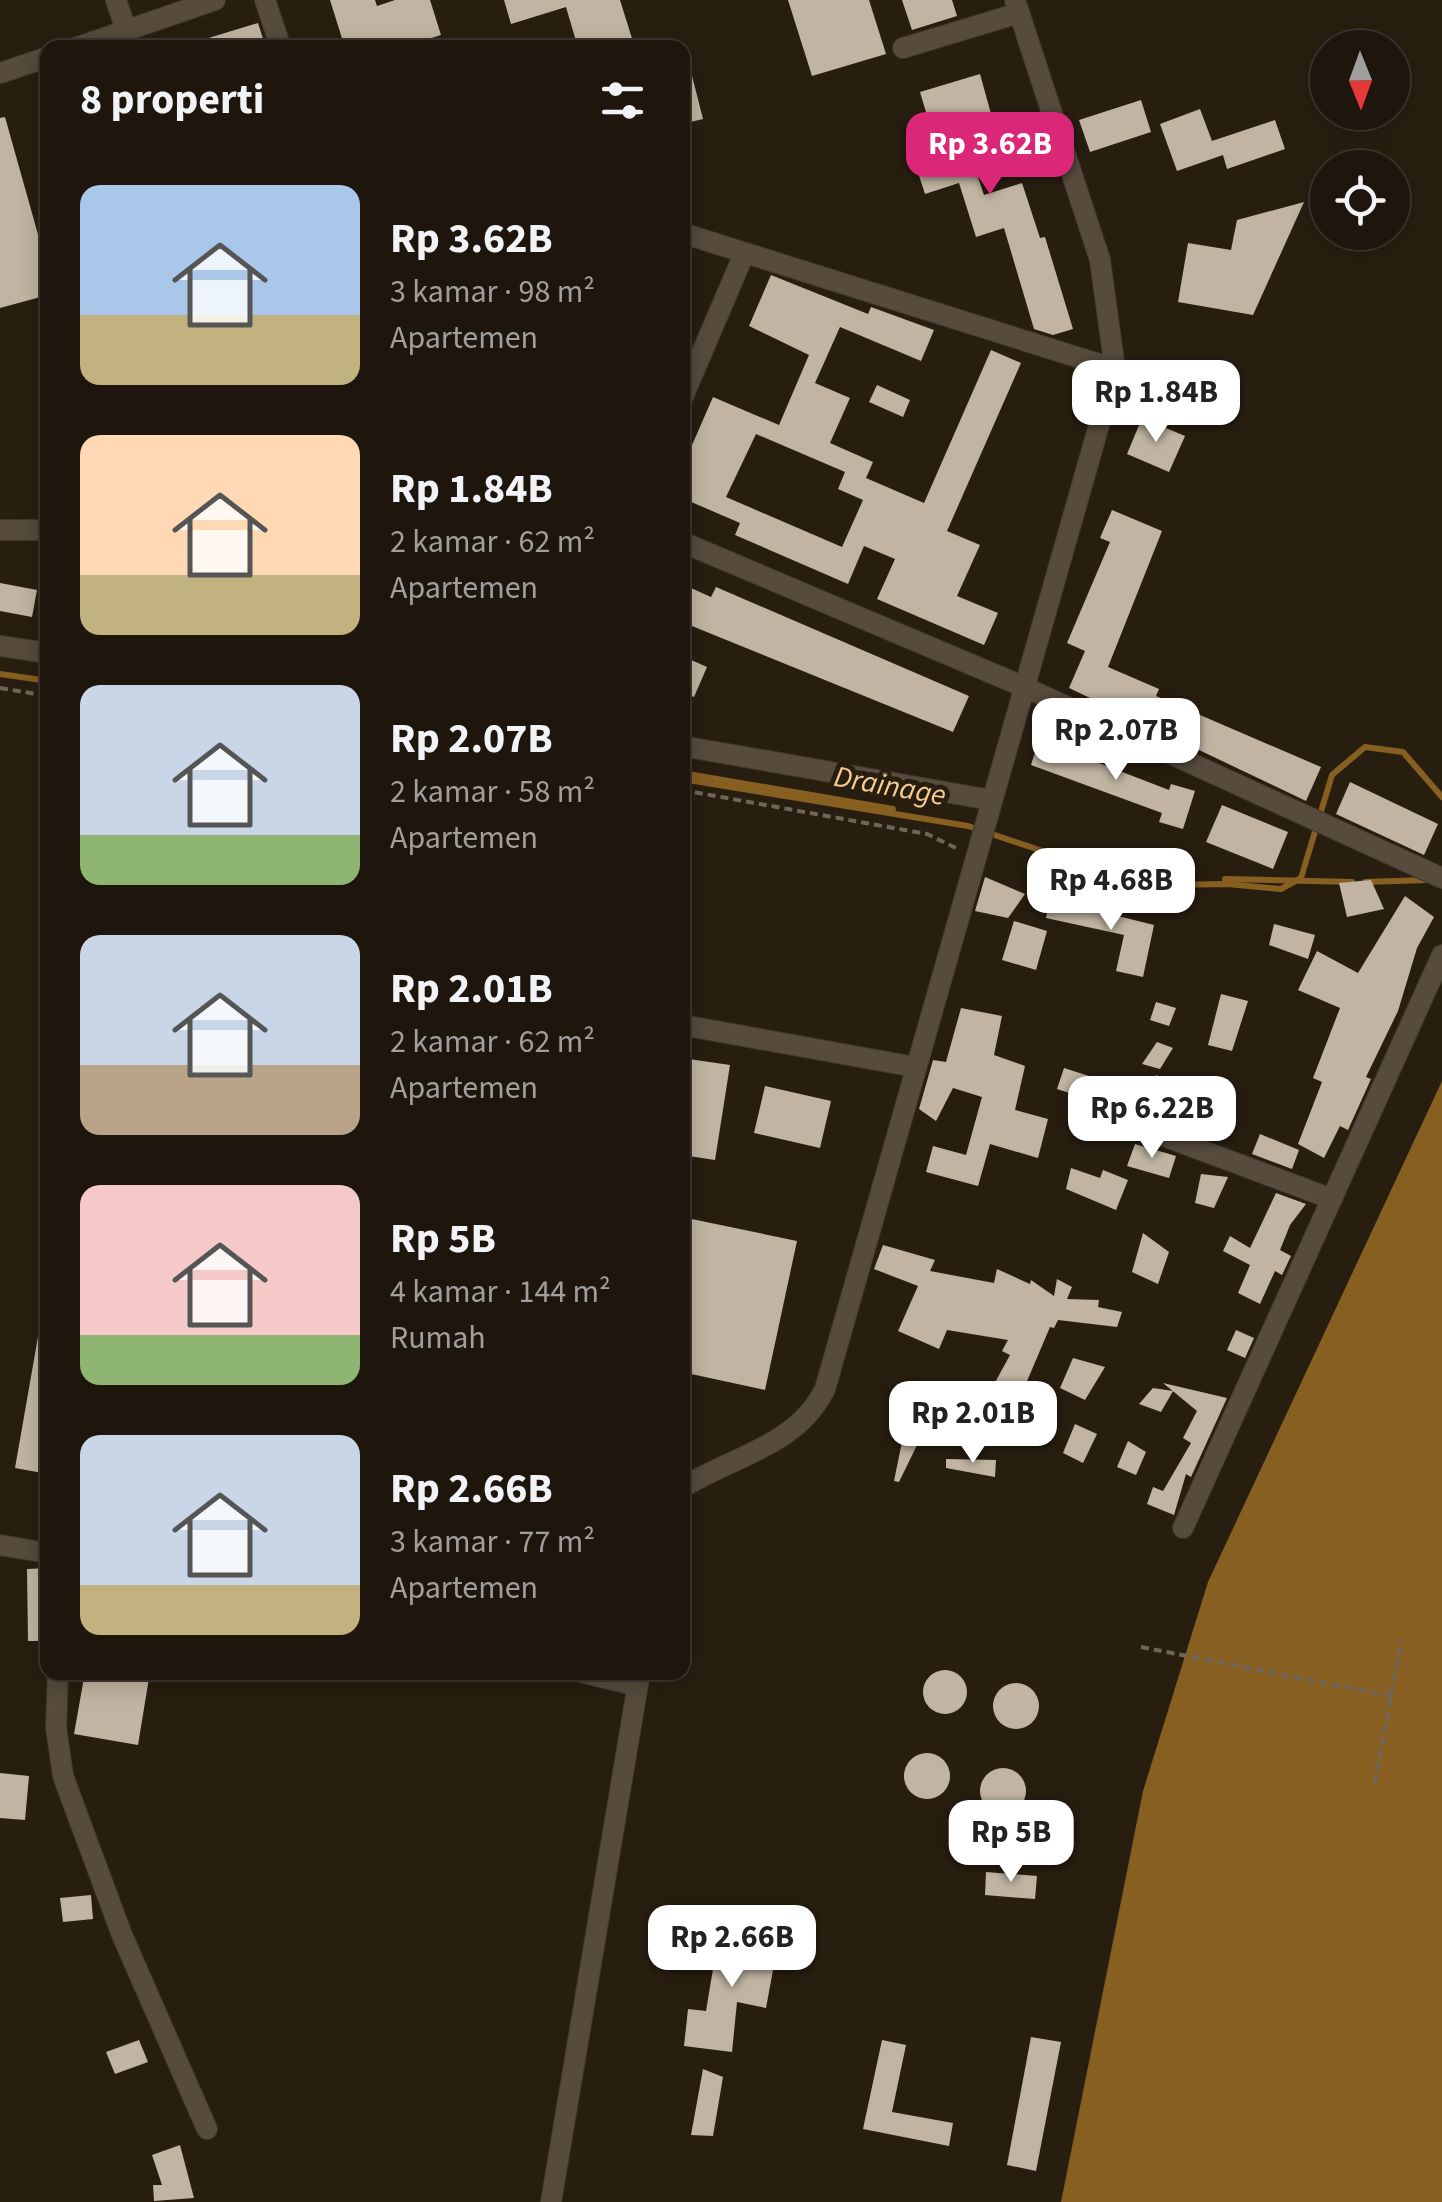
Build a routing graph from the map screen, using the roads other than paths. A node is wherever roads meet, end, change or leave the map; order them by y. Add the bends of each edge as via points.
1 (116, 0) edge
2 (215, 0) edge
3 (266, 0) edge
4 (1017, 6) edge
5 (126, 30) junction
6 (98, 40) edge
7 (278, 40) edge
8 (904, 48) dead end
9 (40, 60) edge
10 (0, 73) edge
11 (690, 235) edge
12 (744, 254) junction
13 (1116, 369) junction
14 (690, 379) edge
15 (0, 530) edge
16 (40, 530) edge
17 (690, 545) edge
18 (0, 646) edge
19 (40, 652) edge
20 (1022, 686) junction
21 (690, 748) edge
22 (988, 809) junction
23 (1442, 878) edge
24 (1442, 955) edge
25 (690, 1027) edge
26 (915, 1067) junction
27 (1158, 1134) dead end
28 (1332, 1199) junction
29 (690, 1484) edge
30 (1183, 1528) dead end
31 (0, 1545) edge
32 (40, 1552) edge
33 (58, 1680) edge
34 (639, 1680) edge
35 (207, 2129) dead end
36 (551, 2202) edge

1 - 5 street
2 - 5 street
3 - 7 street
4 - 8 street
4 - 13 street via 1100,260
5 - 6 street
9 - 10 street
11 - 12 street
12 - 13 street
12 - 14 street
13 - 20 street
15 - 16 street
17 - 20 street
18 - 19 street
20 - 22 street
20 - 23 street
21 - 22 street
22 - 26 street
24 - 28 street
25 - 26 street
26 - 29 street via 818,1404 788,1435
27 - 28 street
28 - 30 street
31 - 32 street
33 - 35 street via 63,1776 122,1935
34 - 36 street

